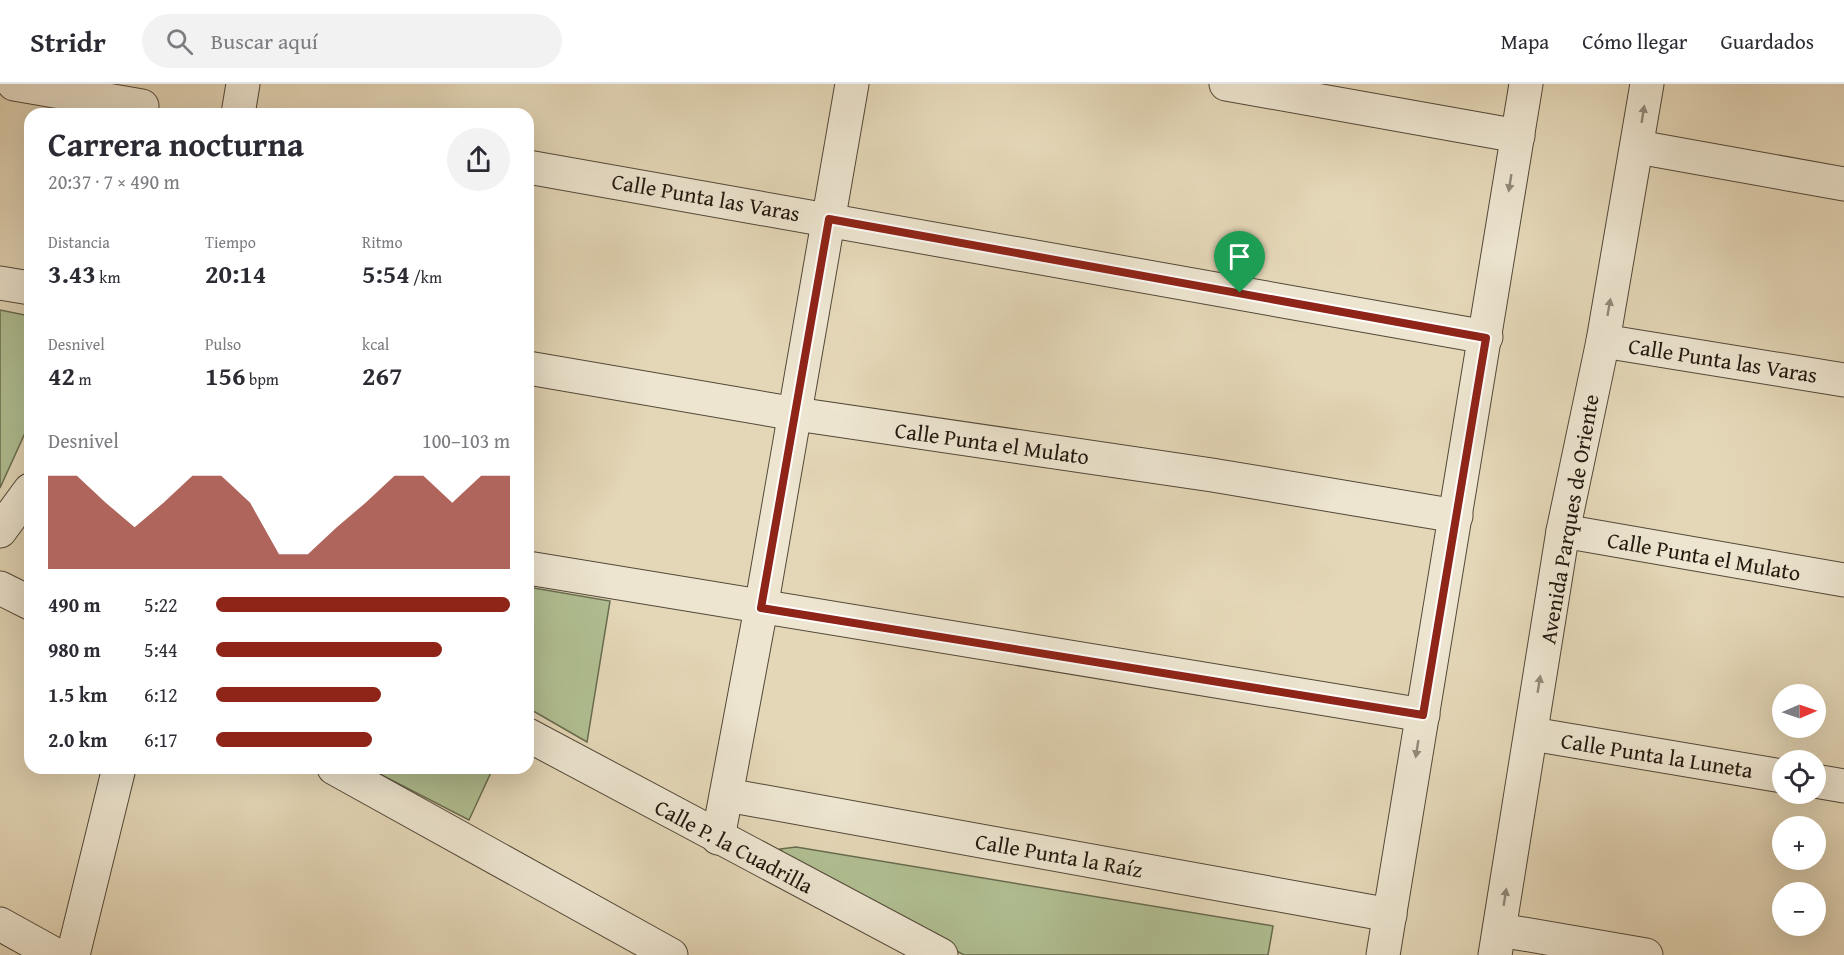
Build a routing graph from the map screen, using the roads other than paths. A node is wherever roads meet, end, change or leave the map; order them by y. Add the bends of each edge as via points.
1 (14, 84) edge
2 (243, 84) edge
3 (852, 84) edge
4 (1226, 84) edge
5 (1526, 84) edge
6 (1647, 84) edge
7 (143, 101) edge
8 (239, 108) edge
9 (1518, 136) junction
10 (1638, 147) junction
11 (534, 168) edge
12 (1844, 184) edge
13 (829, 219) junction
14 (0, 283) edge
15 (24, 287) edge
16 (1486, 338) junction
17 (1603, 340) junction
18 (534, 369) edge
19 (1844, 380) edge
20 (796, 414) junction
21 (24, 498) edge
22 (1456, 516) junction
23 (0, 531) edge
24 (1563, 531) junction
25 (534, 569) edge
26 (1844, 580) edge
27 (0, 588) edge
28 (24, 600) edge
29 (761, 608) junction
30 (1423, 715) junction
31 (1532, 734) junction
32 (534, 738) edge
33 (117, 774) edge
34 (345, 774) edge
35 (1772, 774) edge
36 (1826, 783) edge
37 (1844, 786) edge
38 (727, 795) junction
39 (718, 838) junction
40 (1390, 915) junction
41 (0, 924) edge
42 (1497, 943) edge
43 (56, 955) edge
44 (73, 955) edge
45 (671, 955) edge
46 (941, 955) edge
47 (1383, 955) edge
48 (1646, 955) edge

1 - 7 street
2 - 8 street
3 - 13 street
4 - 9 street
5 - 9 street
10 -> 6 street, Avenida Parques de Oriente
9 -> 16 street
10 - 12 street
17 -> 10 street, Avenida Parques de Oriente
11 - 13 street, Calle Punta las Varas
13 - 16 street, Calle Punta las Varas
13 - 20 street
14 - 15 street
16 - 22 street
17 - 19 street, Calle Punta las Varas
17 - 24 street, Avenida Parques de Oriente
18 - 20 street, Calle Punta el Mulato
20 - 22 street, Calle Punta el Mulato via 1212,475
20 - 29 street
21 - 23 street
22 - 30 street
24 - 26 street, Calle Punta el Mulato
31 -> 24 street, Avenida Parques de Oriente
25 - 29 street
27 - 28 street
29 - 30 street
29 - 38 street
30 -> 40 street
31 - 35 street, Calle Punta la Luneta
42 -> 31 street, Avenida Parques de Oriente
32 - 39 street, Calle P. la Cuadrilla
33 - 44 street
34 - 45 street
36 - 37 street
38 - 39 street
38 - 40 street, Calle Punta la Raíz
39 - 46 street, Calle P. la Cuadrilla
40 - 47 street
41 - 43 street
42 - 48 street

